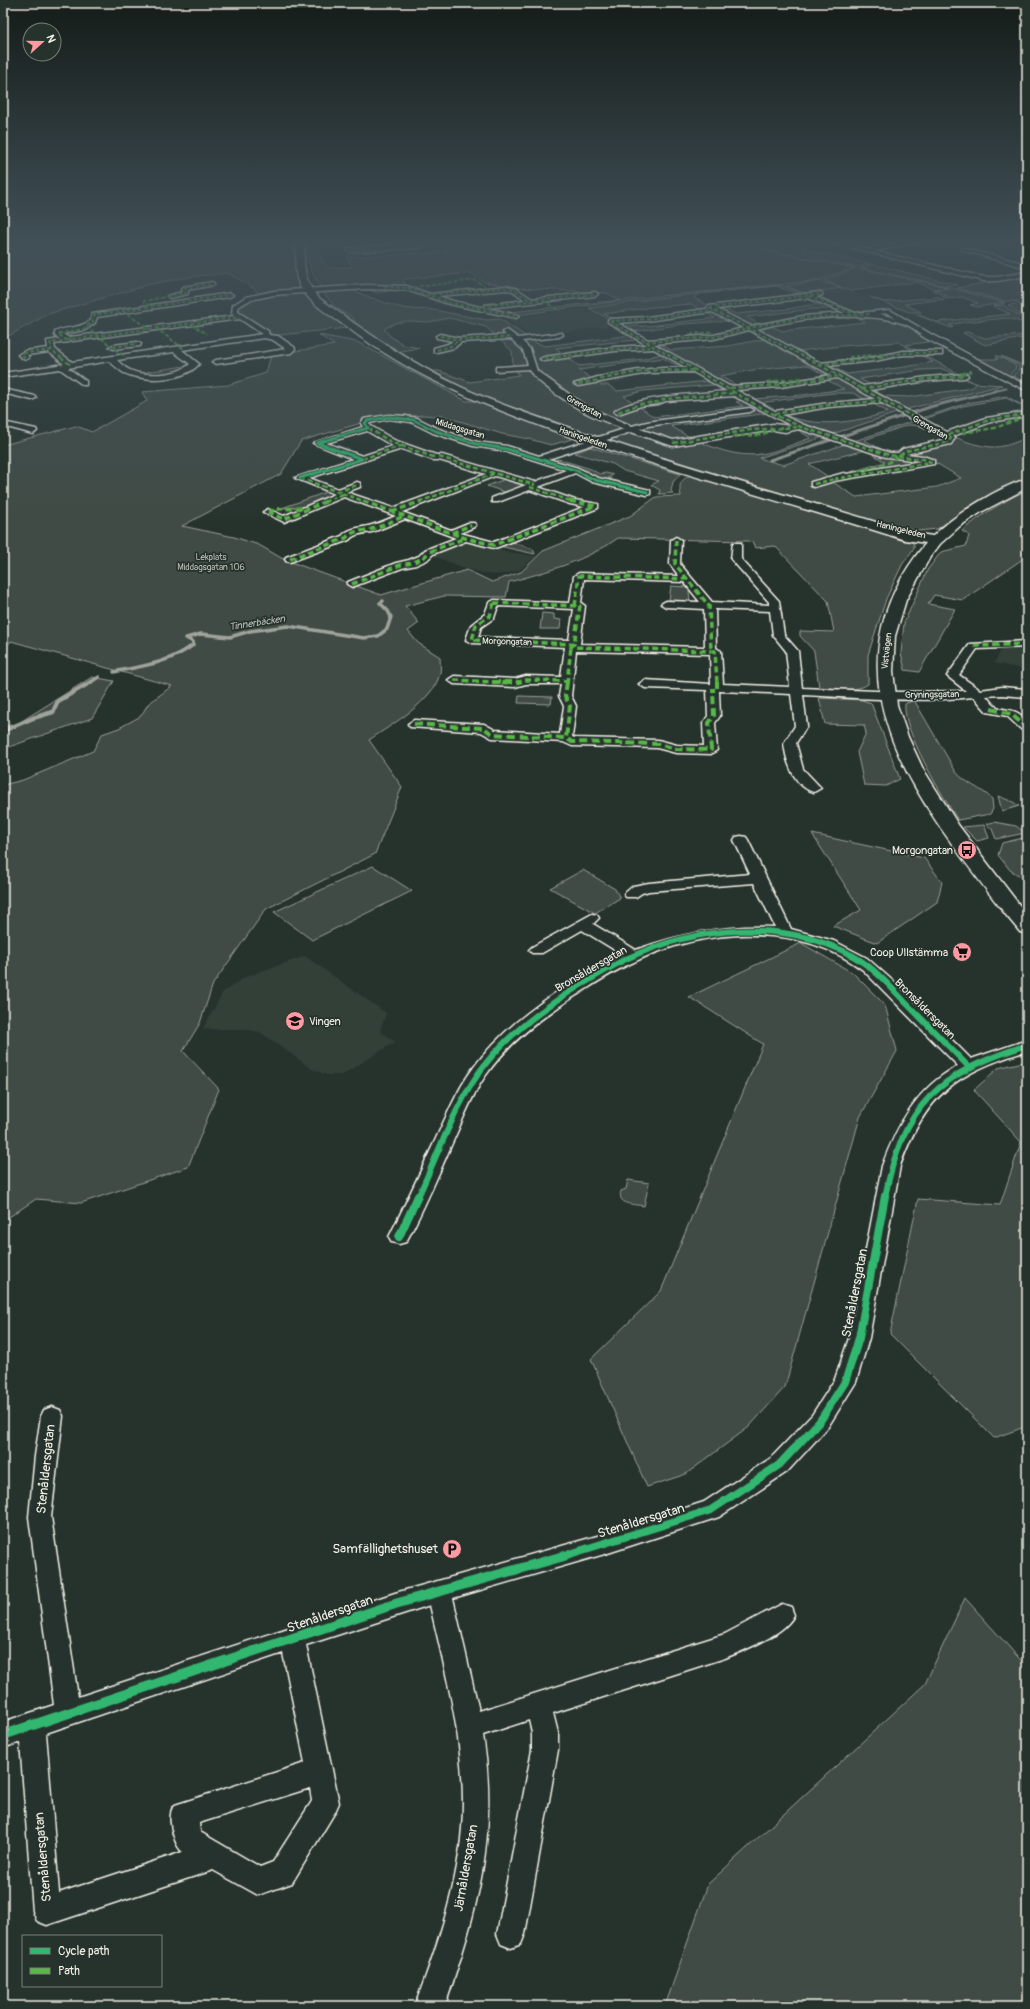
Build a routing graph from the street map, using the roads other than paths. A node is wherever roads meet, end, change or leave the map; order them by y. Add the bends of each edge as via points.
1 (62, 337) edge
2 (92, 337) edge
3 (99, 337) edge
4 (163, 337) edge
5 (260, 337) edge
6 (268, 337) edge
7 (366, 337) edge
8 (444, 337) edge
9 (502, 337) edge
10 (513, 337) edge
11 (637, 337) edge
12 (715, 337) edge
13 (766, 337) edge
14 (929, 337) edge
15 (66, 340) junction
16 (459, 340) junction
17 (238, 341) junction
18 (646, 342) junction
19 (137, 344) dead end
20 (113, 347) junction
21 (654, 347) junction
22 (181, 349) junction
23 (51, 350) junction
24 (437, 350) dead end
25 (939, 353) dead end
26 (260, 355) junction
27 (125, 357) junction
28 (26, 358) dead end
29 (111, 359) junction
30 (544, 359) dead end
31 (216, 362) dead end
32 (71, 365) junction
33 (818, 365) junction
34 (61, 366) junction
35 (532, 367) junction
36 (499, 369) dead end
37 (695, 370) junction
38 (972, 371) dead end
39 (3, 375) edge
40 (837, 376) junction
41 (83, 383) dead end
42 (578, 384) dead end
43 (736, 389) junction
44 (861, 389) junction
45 (1027, 389) edge
46 (3, 391) edge
47 (32, 398) dead end
48 (881, 401) junction
49 (750, 410) dead end
50 (618, 412) dead end
51 (774, 414) junction
52 (1027, 415) edge
53 (5, 426) edge
54 (801, 427) junction
55 (368, 428) junction
56 (969, 428) junction
57 (629, 429) junction
58 (979, 431) junction
59 (33, 432) dead end
60 (951, 435) junction
61 (592, 441) junction
62 (401, 446) junction
63 (899, 456) junction
64 (362, 459) junction
65 (539, 459) junction
66 (575, 470) junction
67 (493, 474) junction
68 (835, 479) junction
69 (1027, 483) edge
70 (814, 484) dead end
71 (357, 485) dead end
72 (533, 486) junction
73 (647, 492) dead end
74 (340, 493) junction
75 (495, 500) dead end
76 (311, 508) dead end
77 (392, 512) junction
78 (405, 516) junction
79 (471, 525) dead end
80 (452, 533) junction
81 (465, 538) junction
82 (676, 540) dead end
83 (936, 540) junction
84 (737, 545) dead end
85 (290, 559) dead end
86 (687, 579) junction
87 (352, 584) dead end
88 (666, 604) dead end
89 (575, 606) junction
90 (709, 606) junction
91 (775, 608) junction
92 (1027, 644) edge
93 (573, 646) junction
94 (711, 651) junction
95 (454, 680) dead end
96 (567, 681) junction
97 (645, 684) dead end
98 (715, 688) junction
99 (797, 691) junction
100 (977, 693) junction
101 (1027, 693) edge
102 (887, 695) junction
103 (414, 724) dead end
104 (1027, 728) edge
105 (566, 738) junction
106 (814, 788) dead end
107 (741, 840) dead end
108 (974, 859) junction
109 (759, 878) junction
110 (631, 894) dead end
111 (1027, 911) edge
112 (1027, 928) edge
113 (785, 933) junction
114 (537, 950) dead end
115 (634, 955) junction
116 (1027, 1045) edge
117 (968, 1066) junction
118 (399, 1236) dead end
119 (52, 1416) dead end
120 (439, 1591) junction
121 (782, 1615) dead end
122 (292, 1639) junction
123 (538, 1705) junction
124 (68, 1713) junction
125 (32, 1725) junction
126 (470, 1727) junction
127 (3, 1734) edge
128 (319, 1772) junction
129 (213, 1856) junction
130 (511, 1934) dead end
131 (430, 2006) edge

1 - 15 street
2 - 15 street
3 - 20 street
4 - 22 street
5 - 17 street
6 - 26 street via 291,348 288,351
7 - 61 main road, Haningeleden via 383,349 438,379 503,409
8 - 16 street
9 - 16 street
10 - 35 street, Grengatan via 528,353
11 - 18 street, Grengatan
12 - 18 street
13 - 33 street, Grengatan
14 - 45 street
15 - 23 street via 50,343
16 - 24 street via 451,346
17 - 22 street
17 - 26 street
18 - 21 street, Grengatan
19 - 20 street
20 - 27 street
21 - 30 street
21 - 37 street, Grengatan
22 - 27 street
22 - 29 street via 195,364 186,371 171,375 151,376 128,372
23 - 28 street via 22,355
23 - 32 street
25 - 33 street via 903,353 875,359
26 - 31 street
27 - 29 street
29 - 32 street
32 - 34 street
33 - 40 street, Grengatan
34 - 39 street
34 - 41 street
35 - 36 street
35 - 57 street, Grengatan via 540,379 570,400
37 - 42 street, Grengatan
37 - 43 street, Grengatan
38 - 44 street via 961,374 964,376 926,383
40 - 43 street, Grengatan
40 - 44 street, Grengatan
43 - 50 street, Grengatan via 700,400 640,404
43 - 51 street, Grengatan
44 - 48 street, Grengatan
46 - 47 street
48 - 51 street via 833,409
48 - 60 street, Grengatan
49 - 57 street via 658,422
51 - 54 street, Grengatan
52 - 56 street via 995,418
52 - 58 street via 995,428
53 - 59 street
54 - 57 street, Grengatan via 758,435 713,437 674,443
54 - 63 street, Grengatan via 834,439
55 - 62 street
55 - 64 street, Middagsgatan via 317,443
55 - 65 street, Middagsgatan via 366,422 389,417 405,418 476,444 507,449
56 - 58 street
56 - 60 street
57 - 61 street
58 - 60 street
60 - 63 street, Grengatan via 948,442 906,451
61 - 65 street
61 - 83 main road, Haningeleden via 910,537
62 - 64 street
62 - 67 street
63 - 68 street, Grengatan via 888,463
63 - 68 street, Grengatan via 932,462
64 - 74 street via 300,478
65 - 66 street, Middagsgatan
66 - 72 street
66 - 73 street, Middagsgatan via 595,480
67 - 72 street
67 - 77 street
68 - 70 street, Grengatan
69 - 83 main road, Vistvägen via 971,513
71 - 74 street
72 - 75 street
72 - 81 street via 573,502 595,506 494,545 474,538
74 - 76 street
74 - 77 street
77 - 78 street
78 - 80 street
78 - 85 street via 371,529 363,529
79 - 80 street
80 - 81 street
81 - 87 street via 429,552 412,563 400,565
82 - 86 street via 675,564
83 - 102 main road, Vistvägen via 921,559 904,589 891,622 884,671
84 - 91 street via 736,559 774,601
86 - 89 street via 579,576
86 - 90 street
88 - 90 street
89 - 93 street via 580,606
89 - 93 street, Morgongatan via 494,603 490,616 476,625 472,640
90 - 91 street
90 - 94 street
91 - 99 street via 779,635 792,651
92 - 100 street, Gryningsgatan via 974,646 953,676
93 - 94 street, Morgongatan
93 - 96 street
94 - 98 street via 715,651
95 - 96 street via 515,683 526,680
96 - 105 street via 565,696 570,706
97 - 98 street
98 - 99 street
98 - 105 street via 714,716 709,724 711,750 676,749 658,744 572,742
99 - 102 street
99 - 106 street via 801,726 790,743 792,759 799,775
100 - 101 street, Gryningsgatan
100 - 102 street, Gryningsgatan via 950,696
100 - 104 street, Gryningsgatan via 991,709 1011,713
102 - 108 main road, Vistvägen via 892,719 906,756
103 - 105 street via 484,728 492,734
107 - 109 street
108 - 111 main road, Vistvägen
108 - 112 main road, Vistvägen
109 - 110 street via 648,887
109 - 113 street
113 - 115 street, Bronsåldersgatan via 747,930 704,934 657,946
113 - 117 street, Bronsåldersgatan via 827,944 863,963
114 - 115 street, Bronsåldersgatan via 587,921
115 - 118 street, Bronsåldersgatan via 561,998 527,1022 486,1062 465,1094
116 - 117 street, Stenåldersgatan via 991,1055
117 - 120 street, Stenåldersgatan via 929,1096 906,1125 891,1166 859,1338 845,1382 820,1421 779,1466 711,1510 608,1543
119 - 124 street, Stenåldersgatan via 40,1517
120 - 122 street, Stenåldersgatan
120 - 126 street, Järnåldersgatan
121 - 123 street via 725,1646
122 - 124 street, Stenåldersgatan
122 - 128 street, Stenåldersgatan
123 - 126 street
123 - 130 street via 545,1733 545,1750
124 - 125 street, Stenåldersgatan
125 - 127 street, Stenåldersgatan
125 - 129 street, Stenåldersgatan via 47,1911
126 - 131 street, Järnåldersgatan via 476,1803 474,1835 462,1903
128 - 129 street, Stenåldersgatan via 326,1803 282,1873 258,1881
128 - 129 street, Stenåldersgatan via 184,1814 188,1840

